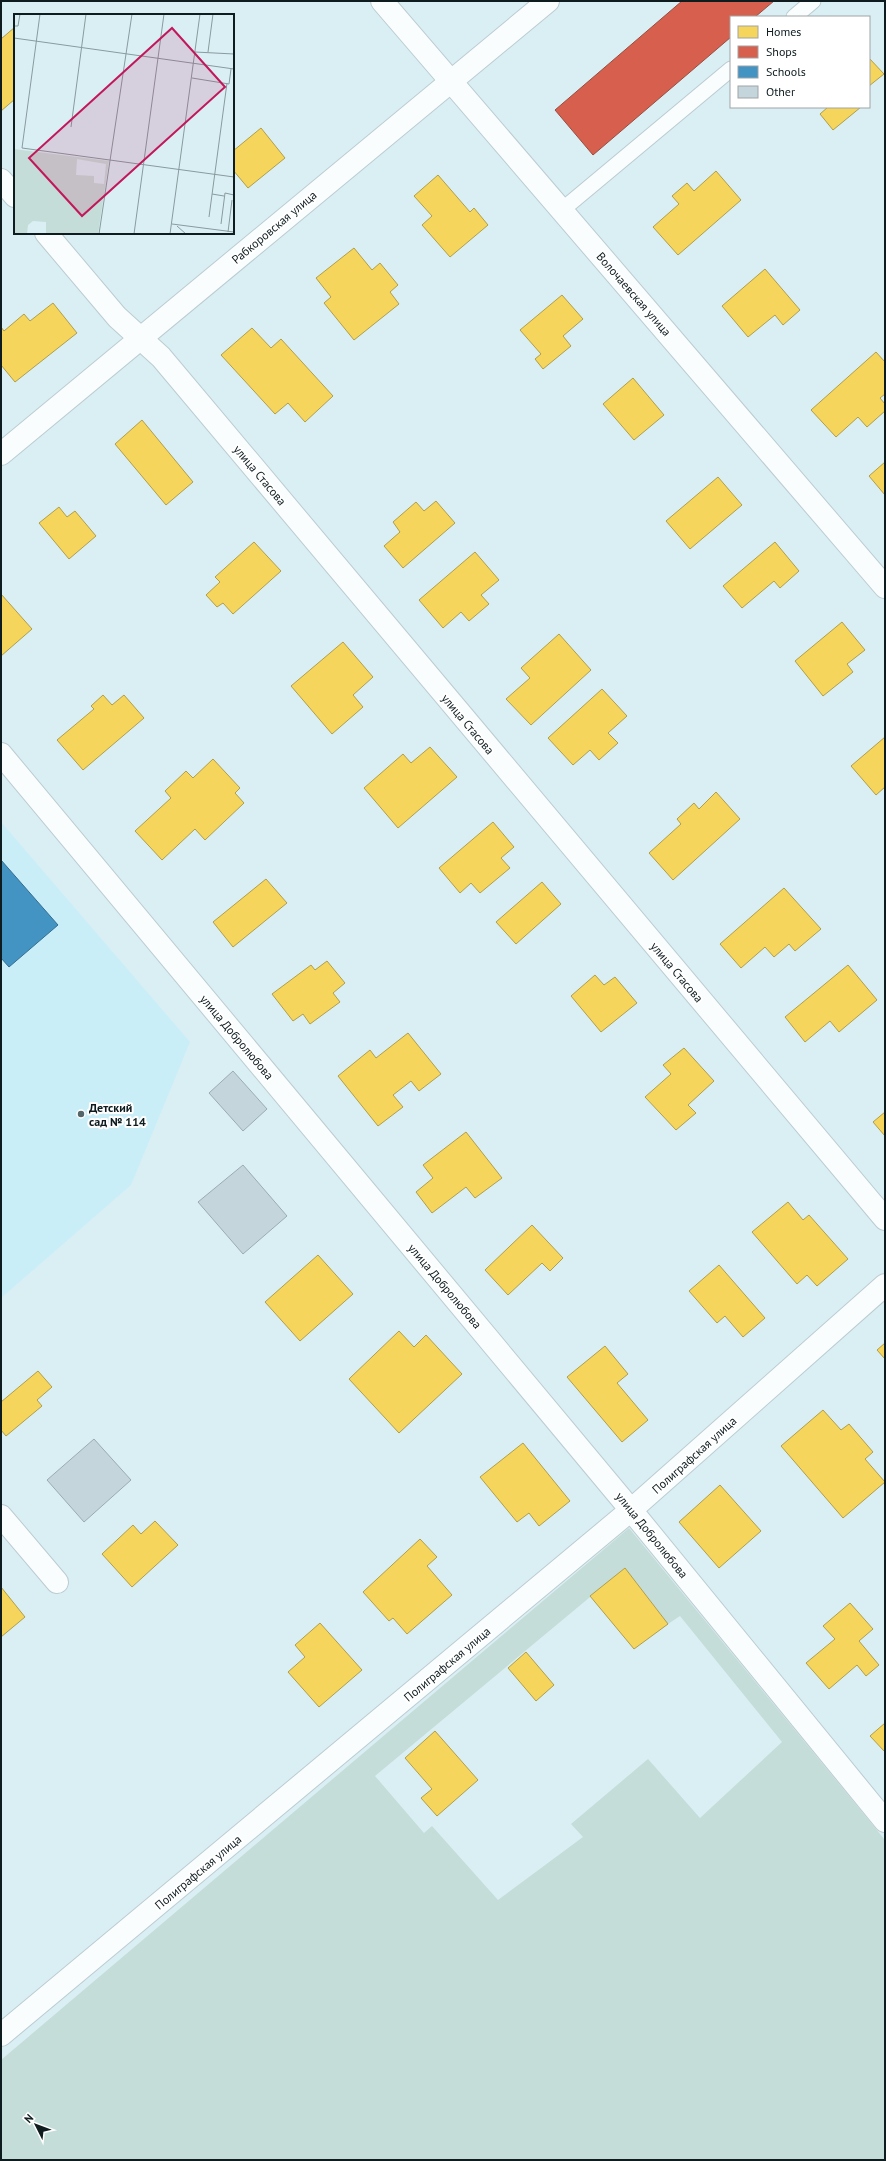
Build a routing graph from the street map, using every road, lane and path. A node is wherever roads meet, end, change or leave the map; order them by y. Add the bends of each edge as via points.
1 (382, 1) edge
2 (548, 1) edge
3 (813, 1) edge
4 (795, 16) edge
5 (730, 70) edge
6 (451, 81) junction
7 (1, 180) edge
8 (14, 195) edge
9 (562, 210) junction
10 (47, 234) edge
11 (140, 338) junction
12 (1, 454) edge
13 (885, 586) edge
14 (1, 754) edge
15 (885, 1219) edge
16 (885, 1285) edge
17 (631, 1510) junction
18 (1, 1516) edge
19 (57, 1582) dead end
20 (885, 1821) edge
21 (1, 2035) edge

1 - 6 street, Волочаевская улица
2 - 6 street, Рабкоровская улица
3 - 4 lane
5 - 9 lane
6 - 9 street, Волочаевская улица
6 - 11 street, Рабкоровская улица
7 - 8 street
9 - 13 street, Волочаевская улица
10 - 11 street, улица Стасова via 117,317
11 - 12 street, Рабкоровская улица
11 - 15 street, улица Стасова via 166,364
14 - 17 street, улица Добролюбова
16 - 17 street, Полиграфская улица
17 - 20 street, улица Добролюбова
17 - 21 street, Полиграфская улица
18 - 19 street

